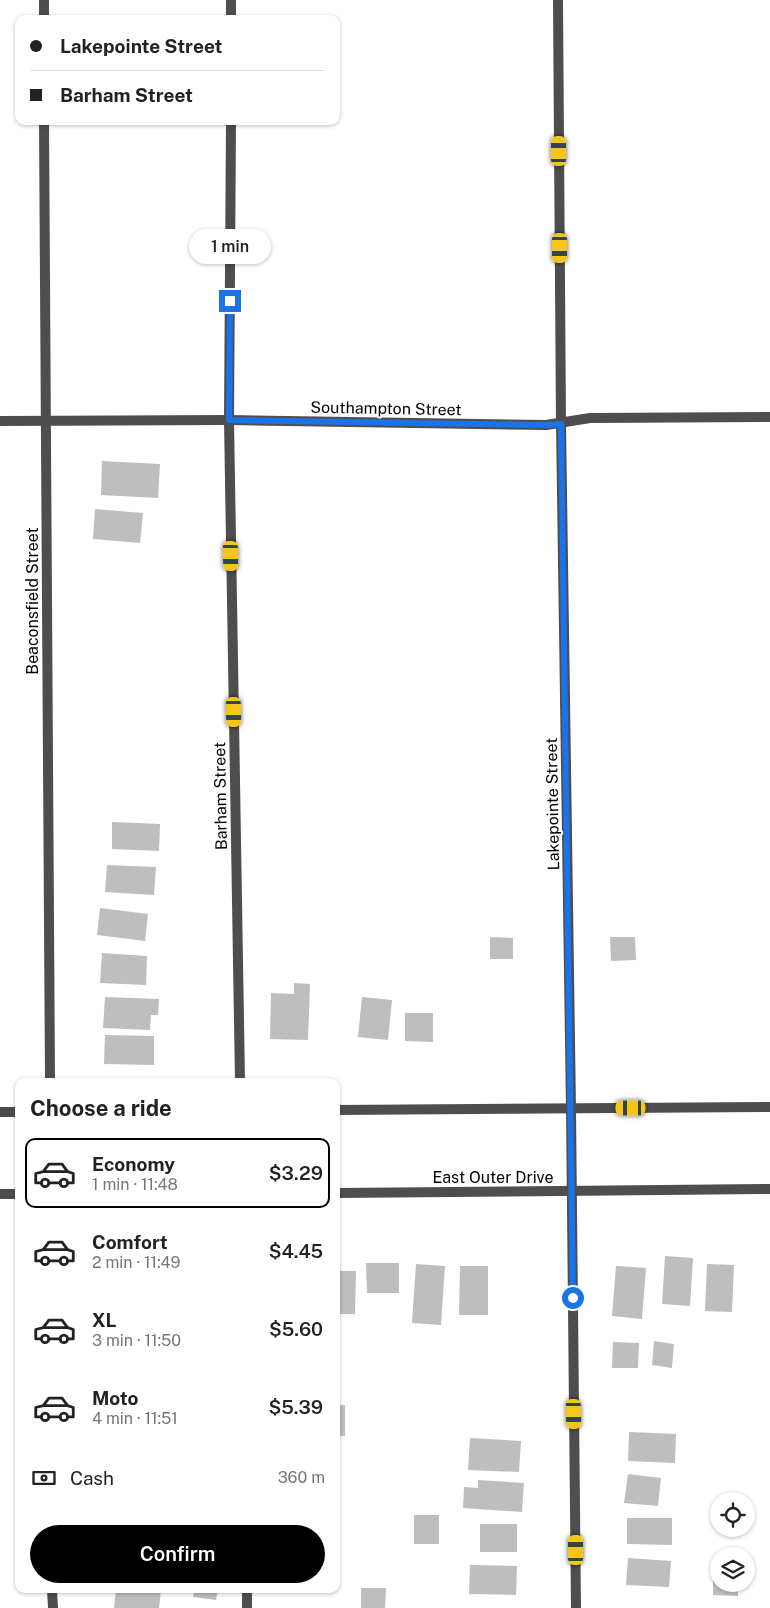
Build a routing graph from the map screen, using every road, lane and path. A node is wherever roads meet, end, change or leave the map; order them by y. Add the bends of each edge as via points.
1 (44, 0) edge
2 (231, 0) edge
3 (558, 0) edge
4 (44, 15) edge
5 (231, 15) edge
6 (44, 125) edge
7 (231, 125) edge
8 (770, 417) edge
9 (46, 420) junction
10 (229, 420) junction
11 (0, 421) edge
12 (561, 424) junction
13 (50, 1078) edge
14 (240, 1078) edge
15 (770, 1108) edge
16 (572, 1109) junction
17 (340, 1110) edge
18 (0, 1112) edge
19 (15, 1112) edge
20 (770, 1189) edge
21 (572, 1191) junction
22 (340, 1193) edge
23 (0, 1194) edge
24 (15, 1194) edge
25 (52, 1593) edge
26 (247, 1593) edge
27 (53, 1608) edge
28 (247, 1608) edge
29 (576, 1608) edge

1 - 4 street
2 - 5 street
3 - 12 street, Lakepointe Street
6 - 9 street, Beaconsfield Street
7 - 10 street, Barham Street
8 - 12 street, Southampton Street via 590,418
9 - 10 street, Southampton Street
9 - 11 street, Southampton Street
9 - 13 street, Beaconsfield Street
10 - 12 street, Southampton Street
10 - 14 street, Barham Street
12 - 16 street, Lakepointe Street
15 - 16 street
16 - 17 street
16 - 21 street, Lakepointe Street
18 - 19 street
20 - 21 street, East Outer Drive
21 - 22 street, East Outer Drive
21 - 29 street, Lakepointe Street
23 - 24 street
25 - 27 street
26 - 28 street

